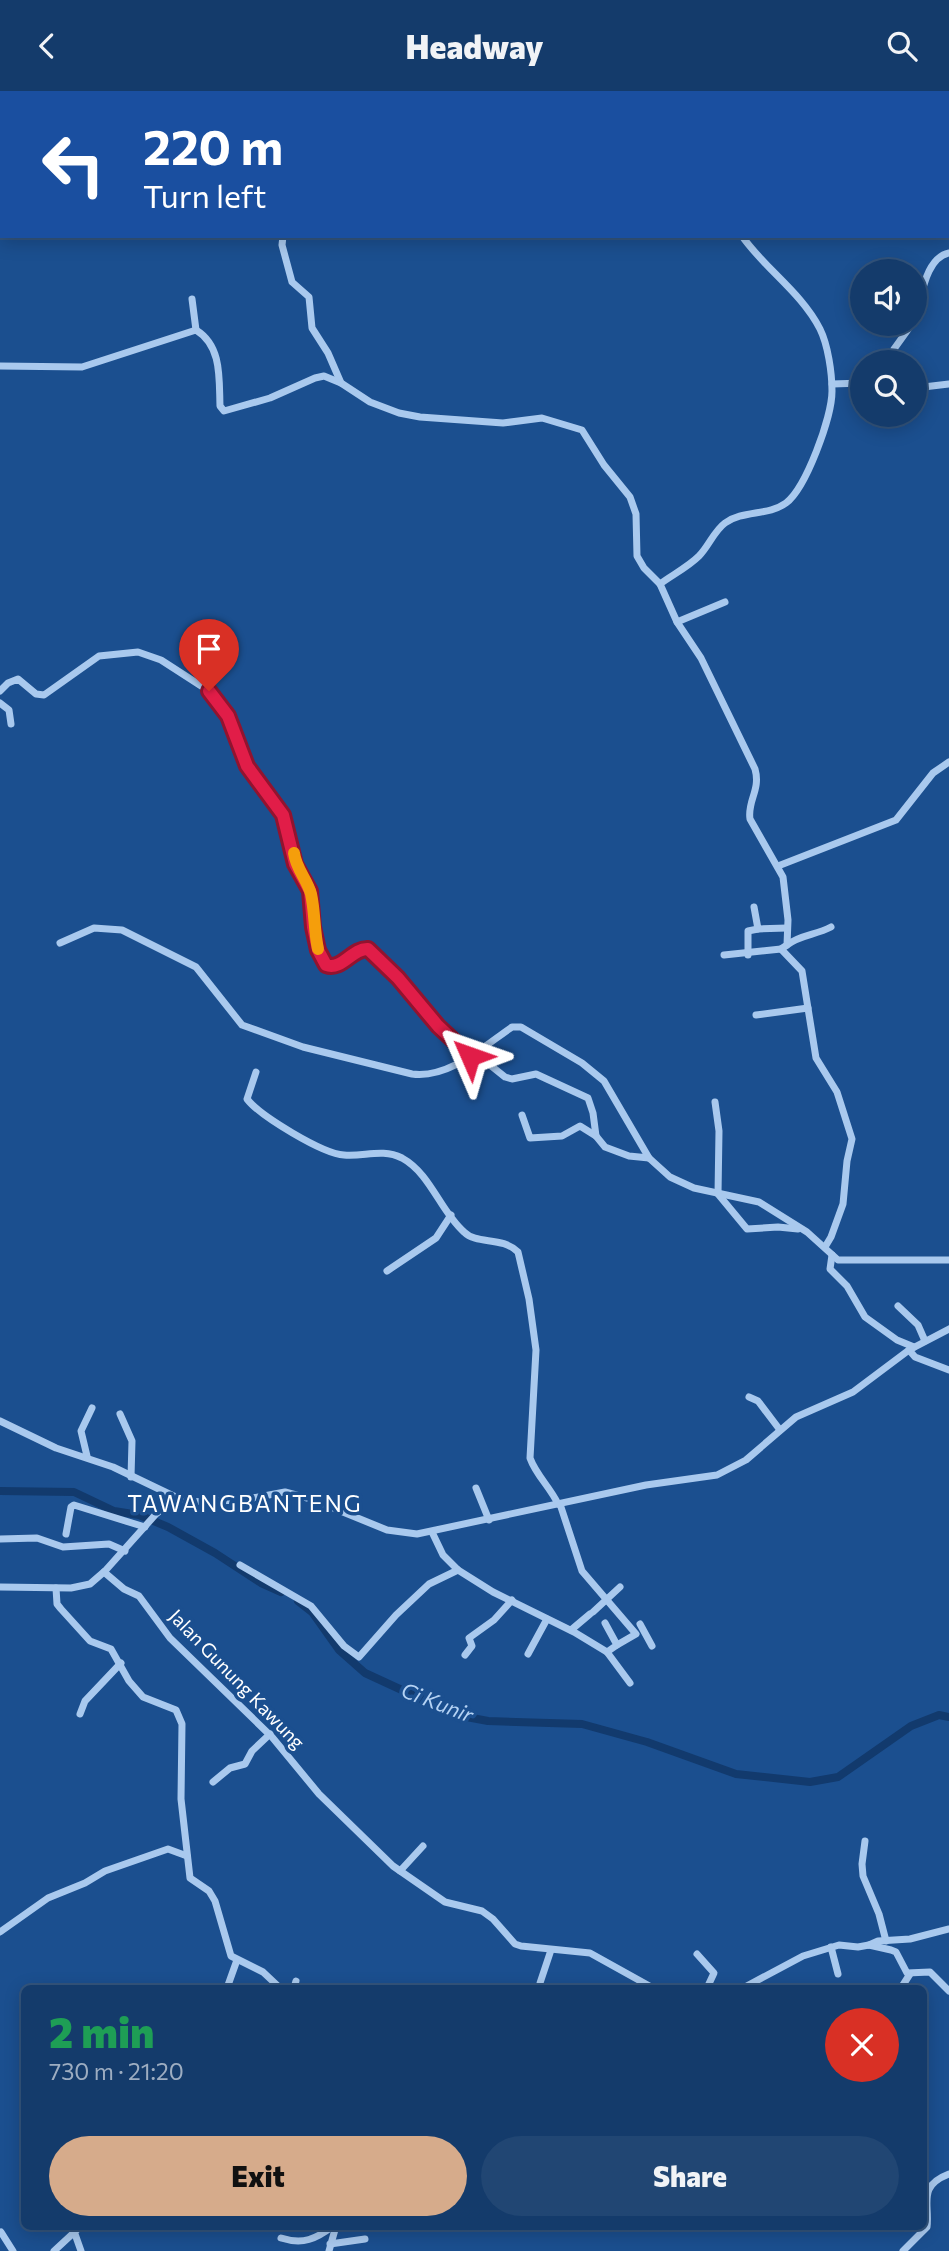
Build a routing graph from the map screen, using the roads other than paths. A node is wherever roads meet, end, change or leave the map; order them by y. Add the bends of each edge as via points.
1 (282, 238) edge
2 (744, 238) edge
3 (949, 253) edge
4 (927, 282) edge
5 (192, 299) dead end
6 (196, 330) junction
7 (0, 366) edge
8 (341, 383) junction
9 (850, 383) edge
10 (832, 384) junction
11 (949, 384) edge
12 (927, 387) edge
13 (660, 584) junction
14 (725, 602) dead end
15 (677, 622) junction
16 (0, 691) edge
17 (0, 703) edge
18 (10, 724) dead end
19 (949, 762) edge
20 (778, 866) junction
21 (754, 907) dead end
22 (831, 927) dead end
23 (787, 928) junction
24 (758, 929) junction
25 (60, 943) dead end
26 (784, 947) junction
27 (724, 955) dead end
28 (748, 955) junction
29 (808, 1008) junction
30 (756, 1015) dead end
31 (467, 1054) junction
32 (256, 1072) dead end
33 (715, 1102) dead end
34 (522, 1115) dead end
35 (596, 1136) junction
36 (649, 1158) junction
37 (718, 1194) junction
38 (451, 1215) junction
39 (802, 1229) junction
40 (825, 1247) junction
41 (832, 1255) junction
42 (949, 1260) edge
43 (387, 1271) dead end
44 (898, 1306) dead end
45 (949, 1329) edge
46 (925, 1341) junction
47 (911, 1349) junction
48 (949, 1370) edge
49 (749, 1397) dead end
50 (92, 1408) dead end
51 (120, 1414) dead end
52 (0, 1421) edge
53 (780, 1430) junction
54 (86, 1456) junction
55 (131, 1477) junction
56 (477, 1488) dead end
57 (175, 1500) junction
58 (559, 1504) junction
59 (489, 1520) junction
60 (146, 1525) junction
61 (432, 1532) junction
62 (66, 1534) dead end
63 (0, 1539) edge
64 (125, 1551) junction
65 (240, 1565) dead end
66 (458, 1570) junction
67 (104, 1572) junction
68 (0, 1587) edge
69 (620, 1587) dead end
70 (56, 1588) junction
71 (512, 1600) junction
72 (606, 1600) junction
73 (547, 1619) junction
74 (649, 1619) dead end
75 (604, 1623) dead end
76 (640, 1624) junction
77 (571, 1630) junction
78 (632, 1630) junction
79 (617, 1645) junction
80 (652, 1646) dead end
81 (607, 1652) junction
82 (528, 1654) dead end
83 (465, 1655) dead end
84 (121, 1663) junction
85 (629, 1683) dead end
86 (80, 1714) dead end
87 (270, 1734) junction
88 (213, 1783) dead end
89 (865, 1842) dead end
90 (423, 1846) dead end
91 (187, 1856) junction
92 (400, 1871) junction
93 (949, 1929) edge
94 (0, 1932) edge
95 (886, 1941) junction
96 (869, 1945) junction
97 (831, 1947) junction
98 (551, 1950) junction
99 (697, 1954) dead end
100 (237, 1960) junction
101 (838, 1974) dead end
102 (910, 1974) junction
103 (228, 1985) edge
104 (277, 1985) edge
105 (541, 1985) edge
106 (648, 1985) edge
107 (708, 1985) edge
108 (749, 1985) edge
109 (903, 1985) edge
110 (949, 1990) edge
111 (949, 2174) edge
112 (927, 2198) edge
113 (78, 2230) edge
114 (327, 2230) edge
115 (333, 2230) edge
116 (924, 2230) edge
117 (1, 2232) edge
118 (75, 2234) junction
119 (282, 2238) dead end
120 (365, 2239) dead end
121 (329, 2248) edge
122 (13, 2251) edge
123 (54, 2251) edge
124 (81, 2251) edge
125 (903, 2251) edge

1 - 8 street via 292,282 309,296 312,328
2 - 10 street via 765,266 805,303 820,330
3 - 4 street via 933,264
5 - 6 street
6 - 7 street via 82,367
6 - 8 street via 216,351 224,411 270,398 314,378 324,376
8 - 13 street via 370,401 408,414 487,423 542,418 582,431 630,497 636,514 637,556
9 - 10 street
10 - 13 street via 830,409 819,441 792,497 780,506 725,522 700,555
11 - 12 street
13 - 15 street
14 - 15 street
15 - 20 street via 701,659 755,769 757,787 750,820
16 - 31 street via 18,679 44,695 99,656 138,652 161,660 209,691 228,716 247,766 283,815 295,864 310,891 313,927 326,965 337,966 368,949
17 - 18 street via 9,710
19 - 20 street via 933,773 896,820
20 - 23 street
21 - 24 street
22 - 26 street via 798,936
23 - 24 street
23 - 26 street
24 - 28 street via 748,931
25 - 31 street via 94,928 122,930 196,967 242,1025 303,1047 421,1075 450,1066
26 - 28 street
26 - 29 street via 802,971
27 - 28 street
29 - 30 street
29 - 40 street via 816,1058 837,1092 852,1139 843,1204
31 - 35 street via 505,1077 536,1074 588,1098
31 - 36 street via 512,1027 530,1031 604,1081
32 - 38 street via 247,1099 260,1112 337,1154 385,1153 402,1159 415,1168
33 - 37 street
34 - 35 street via 530,1138 562,1136 580,1126
35 - 36 street via 612,1151
36 - 37 street via 670,1177
37 - 39 street via 758,1202
37 - 39 street via 747,1229
38 - 43 street via 436,1238
38 - 58 street via 468,1235 503,1242 521,1258 537,1350 530,1458
39 - 40 street
40 - 41 street
41 - 42 street via 844,1261
41 - 47 street via 831,1269 865,1317
44 - 46 street via 918,1325
45 - 46 street
46 - 47 street
47 - 48 street via 915,1357
47 - 53 street via 853,1392 796,1417
49 - 53 street via 758,1401
50 - 54 street via 81,1431
51 - 55 street via 132,1441
52 - 54 street via 56,1448
53 - 58 street via 746,1460 717,1475
54 - 55 street
55 - 57 street
56 - 59 street
57 - 60 street
57 - 61 street via 217,1502 285,1492 387,1530
58 - 59 street
58 - 72 street via 580,1566
59 - 61 street
60 - 62 street via 75,1505
60 - 64 street
61 - 66 street via 443,1555
63 - 64 street via 37,1538 64,1547 109,1544
64 - 67 street
65 - 66 street via 311,1606 350,1653 359,1657 429,1584
66 - 71 street
67 - 70 street via 90,1584
67 - 87 street, Jalan Gunung Kawung via 139,1596 170,1638
68 - 70 street
69 - 72 street
70 - 84 street via 57,1604 70,1620 90,1641 111,1649
71 - 73 street
71 - 83 street via 469,1638 472,1646
72 - 77 street
72 - 78 street
73 - 77 street
73 - 82 street
74 - 76 street
75 - 79 street
76 - 78 street
76 - 80 street
77 - 81 street
78 - 79 street via 635,1637
79 - 81 street
81 - 85 street
84 - 86 street via 85,1701
84 - 91 street via 143,1697 176,1710 182,1724 180,1772
87 - 88 street via 246,1763 230,1768
87 - 92 street, Jalan Gunung Kawung via 319,1794
89 - 95 street via 863,1876
90 - 92 street
91 - 94 street via 169,1849 105,1871 48,1898
91 - 100 street via 190,1878 212,1896 226,1944
92 - 98 street, Jalan Gunung Kawung via 445,1902 482,1911 515,1944
93 - 95 street
95 - 96 street
96 - 97 street
96 - 102 street via 896,1952
97 - 101 street
97 - 108 street via 803,1956
98 - 105 street
98 - 106 street, Jalan Gunung Kawung via 590,1953
99 - 107 street via 714,1972
100 - 103 street
100 - 104 street via 263,1972
102 - 109 street
102 - 110 street via 930,1972
111 - 112 street via 930,2189
113 - 118 street
114 - 119 street via 309,2241
115 - 121 street
116 - 125 street
117 - 122 street
118 - 123 street
118 - 124 street
120 - 121 street

